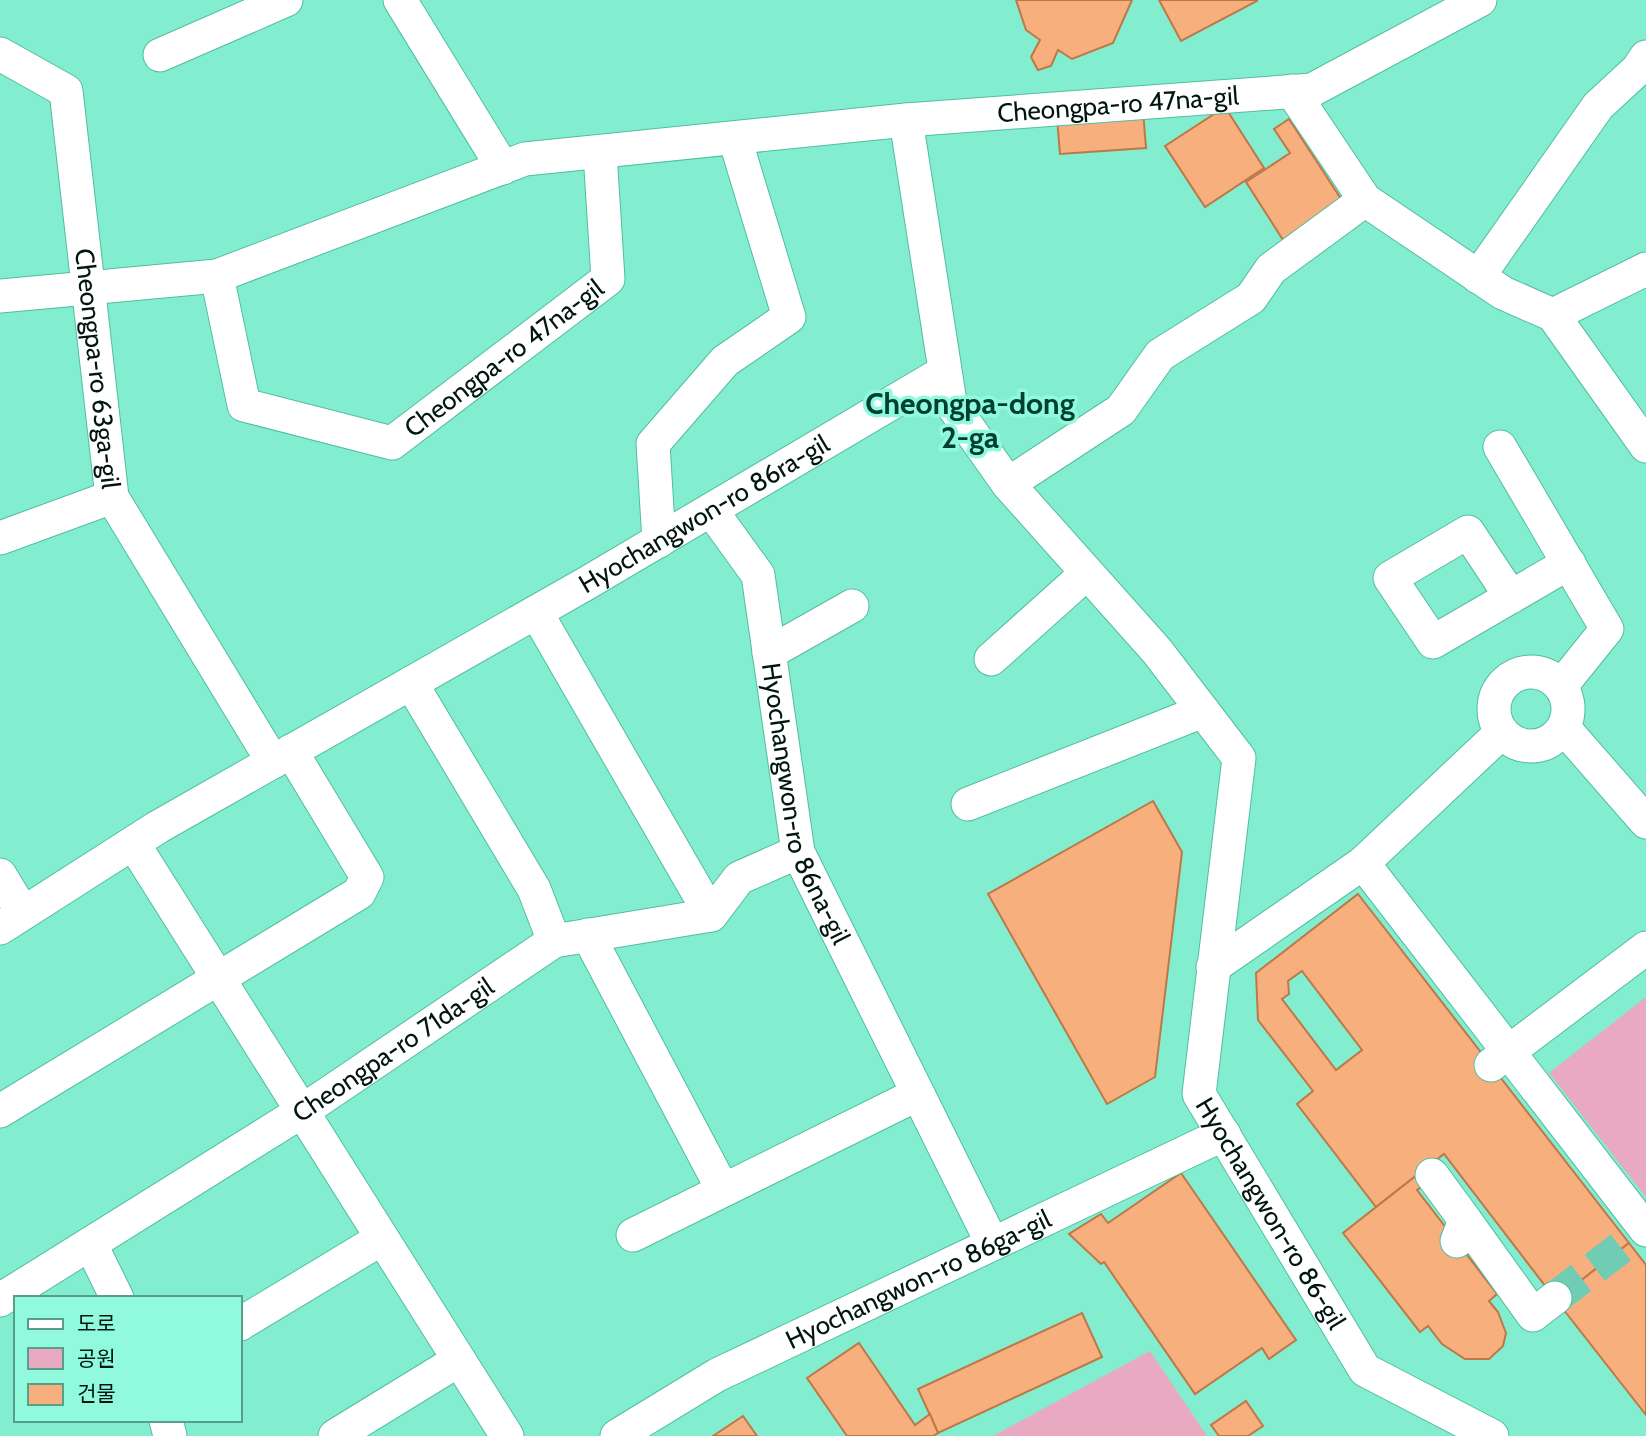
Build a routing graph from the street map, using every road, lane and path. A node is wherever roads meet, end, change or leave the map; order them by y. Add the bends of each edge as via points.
1 (286, 0) edge
2 (1480, 0) edge
3 (408, 4) edge
4 (0, 54) edge
5 (160, 55) dead end
6 (1646, 57) edge
7 (1292, 92) junction
8 (906, 120) junction
9 (735, 139) junction
10 (600, 153) junction
11 (503, 168) junction
12 (1365, 200) junction
13 (1646, 269) edge
14 (216, 276) junction
15 (1478, 277) junction
16 (90, 288) junction
17 (0, 296) edge
18 (1553, 315) junction
19 (944, 372) junction
20 (1646, 446) edge
21 (1500, 447) dead end
22 (1008, 484) junction
23 (112, 497) junction
24 (711, 510) junction
25 (0, 538) edge
26 (659, 541) junction
27 (1569, 563) junction
28 (1087, 573) junction
29 (1511, 597) dead end
30 (852, 606) dead end
31 (536, 612) junction
32 (769, 653) junction
33 (991, 659) dead end
34 (411, 683) junction
35 (1561, 686) junction
36 (1203, 711) junction
37 (1564, 728) junction
38 (1502, 732) junction
39 (282, 757) junction
40 (968, 804) dead end
41 (1643, 812) edge
42 (134, 843) junction
43 (798, 852) junction
44 (1363, 863) junction
45 (0, 874) edge
46 (711, 915) junction
47 (12, 921) edge
48 (588, 935) junction
49 (554, 941) junction
50 (1646, 948) edge
51 (1213, 967) junction
52 (218, 978) junction
53 (1499, 1058) junction
54 (918, 1094) junction
55 (0, 1111) edge
56 (301, 1112) junction
57 (1224, 1134) junction
58 (1432, 1175) dead end
59 (723, 1191) junction
60 (1640, 1234) edge
61 (634, 1235) dead end
62 (381, 1239) junction
63 (992, 1243) junction
64 (91, 1245) junction
65 (116, 1296) edge
66 (1555, 1298) tunnel mouth
67 (0, 1300) edge
68 (242, 1323) edge
69 (459, 1360) junction
70 (629, 1433) edge
71 (335, 1436) edge
72 (507, 1436) edge
73 (1492, 1436) edge

1 - 5 street
2 - 7 street, Cheongpa-ro 47na-gil via 1311,90
3 - 11 street
4 - 16 street, Cheongpa-ro 63ga-gil via 66,91
6 - 15 street via 1598,106
7 - 8 street, Cheongpa-ro 47na-gil
7 - 12 street
8 - 9 street, Cheongpa-ro 47na-gil
8 - 19 street, Hyochangwon-ro 86-gil
9 - 10 street, Cheongpa-ro 47na-gil
9 - 26 street via 789,317 725,361 653,444
10 - 11 street, Cheongpa-ro 47na-gil via 525,159
10 - 14 street, Cheongpa-ro 47na-gil via 608,279 392,443 244,405
11 - 14 street, Cheongpa-ro 47na-gil
12 - 15 street
12 - 22 street via 1271,269 1251,298 1160,355 1121,410
13 - 18 street
14 - 16 street, Cheongpa-ro 47na-gil
15 - 18 street
16 - 17 street, Cheongpa-ro 47na-gil
16 - 23 street, Cheongpa-ro 63ga-gil
18 - 20 street
19 - 22 street, Hyochangwon-ro 86-gil via 950,402
19 - 24 street, Hyochangwon-ro 86ra-gil
21 - 27 street
22 - 28 street, Hyochangwon-ro 86-gil
23 - 25 street
23 - 39 street, Cheongpa-ro 63ga-gil
24 - 26 street, Hyochangwon-ro 86ra-gil
24 - 32 street, Hyochangwon-ro 86na-gil via 758,575
26 - 31 street, Hyochangwon-ro 86ra-gil
27 - 29 street
27 - 35 street via 1607,629
28 - 33 street
28 - 36 street, Hyochangwon-ro 86-gil
30 - 32 street
31 - 34 street, Hyochangwon-ro 86ra-gil
31 - 46 street
32 - 43 street, Hyochangwon-ro 86na-gil
34 - 39 street, Hyochangwon-ro 86ra-gil
34 - 49 street via 534,889
35 - 37 street via 1569,706
35 - 38 street via 1530,671 1508,679 1495,699 1496,722
36 - 40 street
36 - 51 street, Hyochangwon-ro 86-gil via 1239,758
37 - 38 street via 1549,742 1529,746
37 - 41 street
38 - 44 street
39 - 42 street, Hyochangwon-ro 86ra-gil
39 - 52 street via 367,877 359,893
42 - 47 street, Hyochangwon-ro 86ra-gil
42 - 52 street
43 - 46 street via 739,878
43 - 54 street, Hyochangwon-ro 86na-gil
44 - 51 street
44 - 53 street
45 - 47 street
46 - 48 street, Cheongpa-ro 71da-gil
48 - 49 street, Cheongpa-ro 71da-gil
48 - 59 street
49 - 56 street, Cheongpa-ro 71da-gil
50 - 53 street
51 - 57 street, Hyochangwon-ro 86-gil via 1199,1094
52 - 55 street
52 - 56 street
53 - 60 street
54 - 59 street
54 - 63 street, Hyochangwon-ro 86na-gil
56 - 62 street
56 - 64 street, Cheongpa-ro 71da-gil
57 - 63 street, Hyochangwon-ro 86ga-gil
57 - 73 street, Hyochangwon-ro 86-gil via 1365,1370
58 - 66 street via 1461,1230 1532,1315
59 - 61 street
62 - 68 street
62 - 69 street
63 - 70 street, Hyochangwon-ro 86ga-gil via 717,1375
64 - 65 street
64 - 67 street, Cheongpa-ro 71da-gil
69 - 71 street
69 - 72 street

